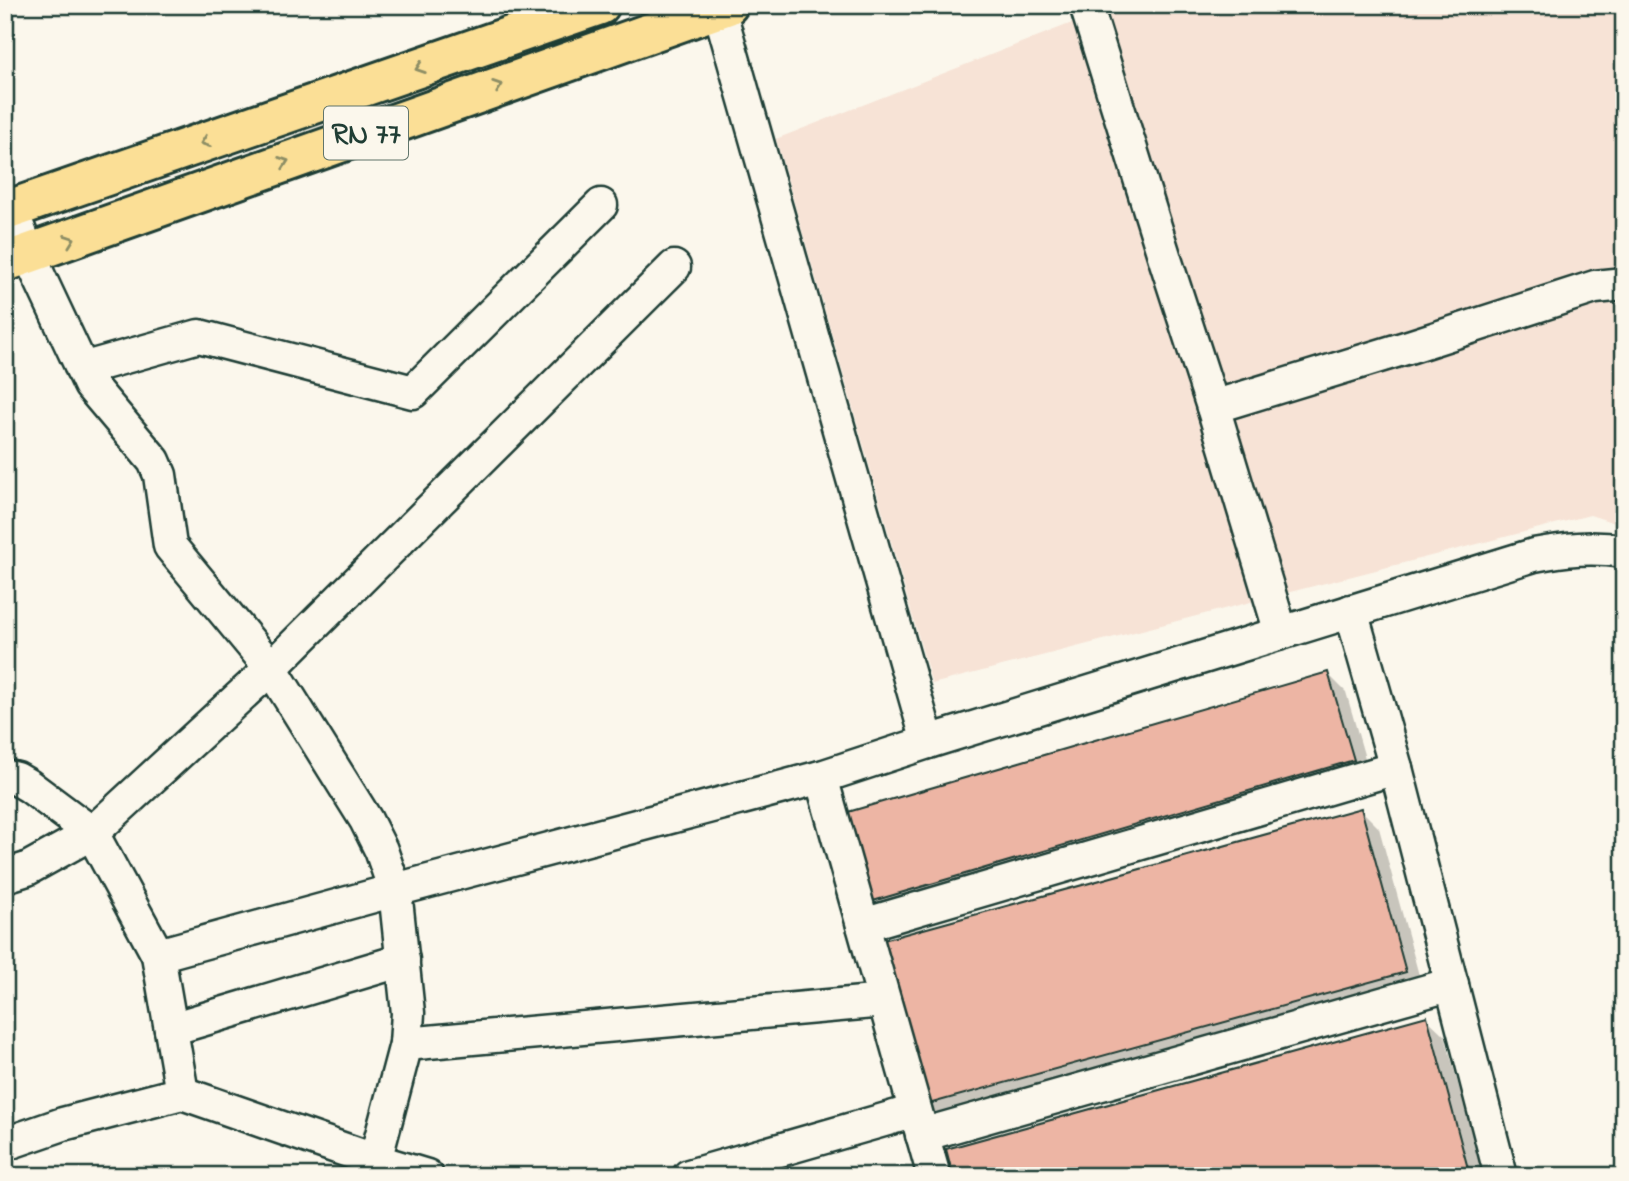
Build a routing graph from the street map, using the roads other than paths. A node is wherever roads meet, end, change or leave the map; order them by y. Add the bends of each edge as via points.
1 (600, 5) edge
2 (1086, 5) edge
3 (722, 6) edge
4 (601, 205) dead end
5 (8, 210) edge
6 (17, 258) edge
7 (674, 267) dead end
8 (1624, 284) edge
9 (82, 369) junction
10 (1213, 407) junction
11 (1624, 551) edge
12 (1351, 611) junction
13 (1281, 634) junction
14 (271, 668) junction
15 (928, 742) junction
16 (1396, 768) junction
17 (5, 776) edge
18 (821, 777) junction
19 (92, 833) junction
20 (5, 876) edge
21 (395, 890) junction
22 (863, 925) junction
23 (158, 955) junction
24 (403, 960) junction
25 (1452, 984) junction
26 (884, 1001) junction
27 (171, 1029) junction
28 (406, 1044) junction
29 (183, 1093) junction
30 (919, 1123) junction
31 (5, 1144) edge
32 (372, 1168) edge
33 (427, 1176) edge
34 (689, 1176) edge
35 (934, 1176) edge
36 (1501, 1176) edge

1 -> 5 highway, RN 77
2 - 10 street
6 -> 3 highway, RN 77
3 - 15 street
4 - 9 street via 413,392 199,336
5 - 6 street
6 - 9 street
7 - 14 street
8 - 10 street via 1595,287
9 - 14 street via 98,397 154,461 170,546
10 - 13 street
11 - 12 street via 1569,548 1534,555
12 - 13 street
12 - 16 street
13 - 15 street
14 - 19 street
14 - 21 street via 366,820
15 - 18 street
16 - 22 street
16 - 25 street
17 - 19 street via 29,786
18 - 21 street
18 - 22 street
19 - 20 street
19 - 23 street
21 - 23 street
21 - 24 street
22 - 26 street
23 - 27 street
24 - 27 street
24 - 28 street
25 - 30 street
25 - 36 street
26 - 28 street
26 - 30 street
27 - 29 street
28 - 32 street
29 - 31 street
29 - 32 street
30 - 34 street
30 - 35 street
32 - 33 street

